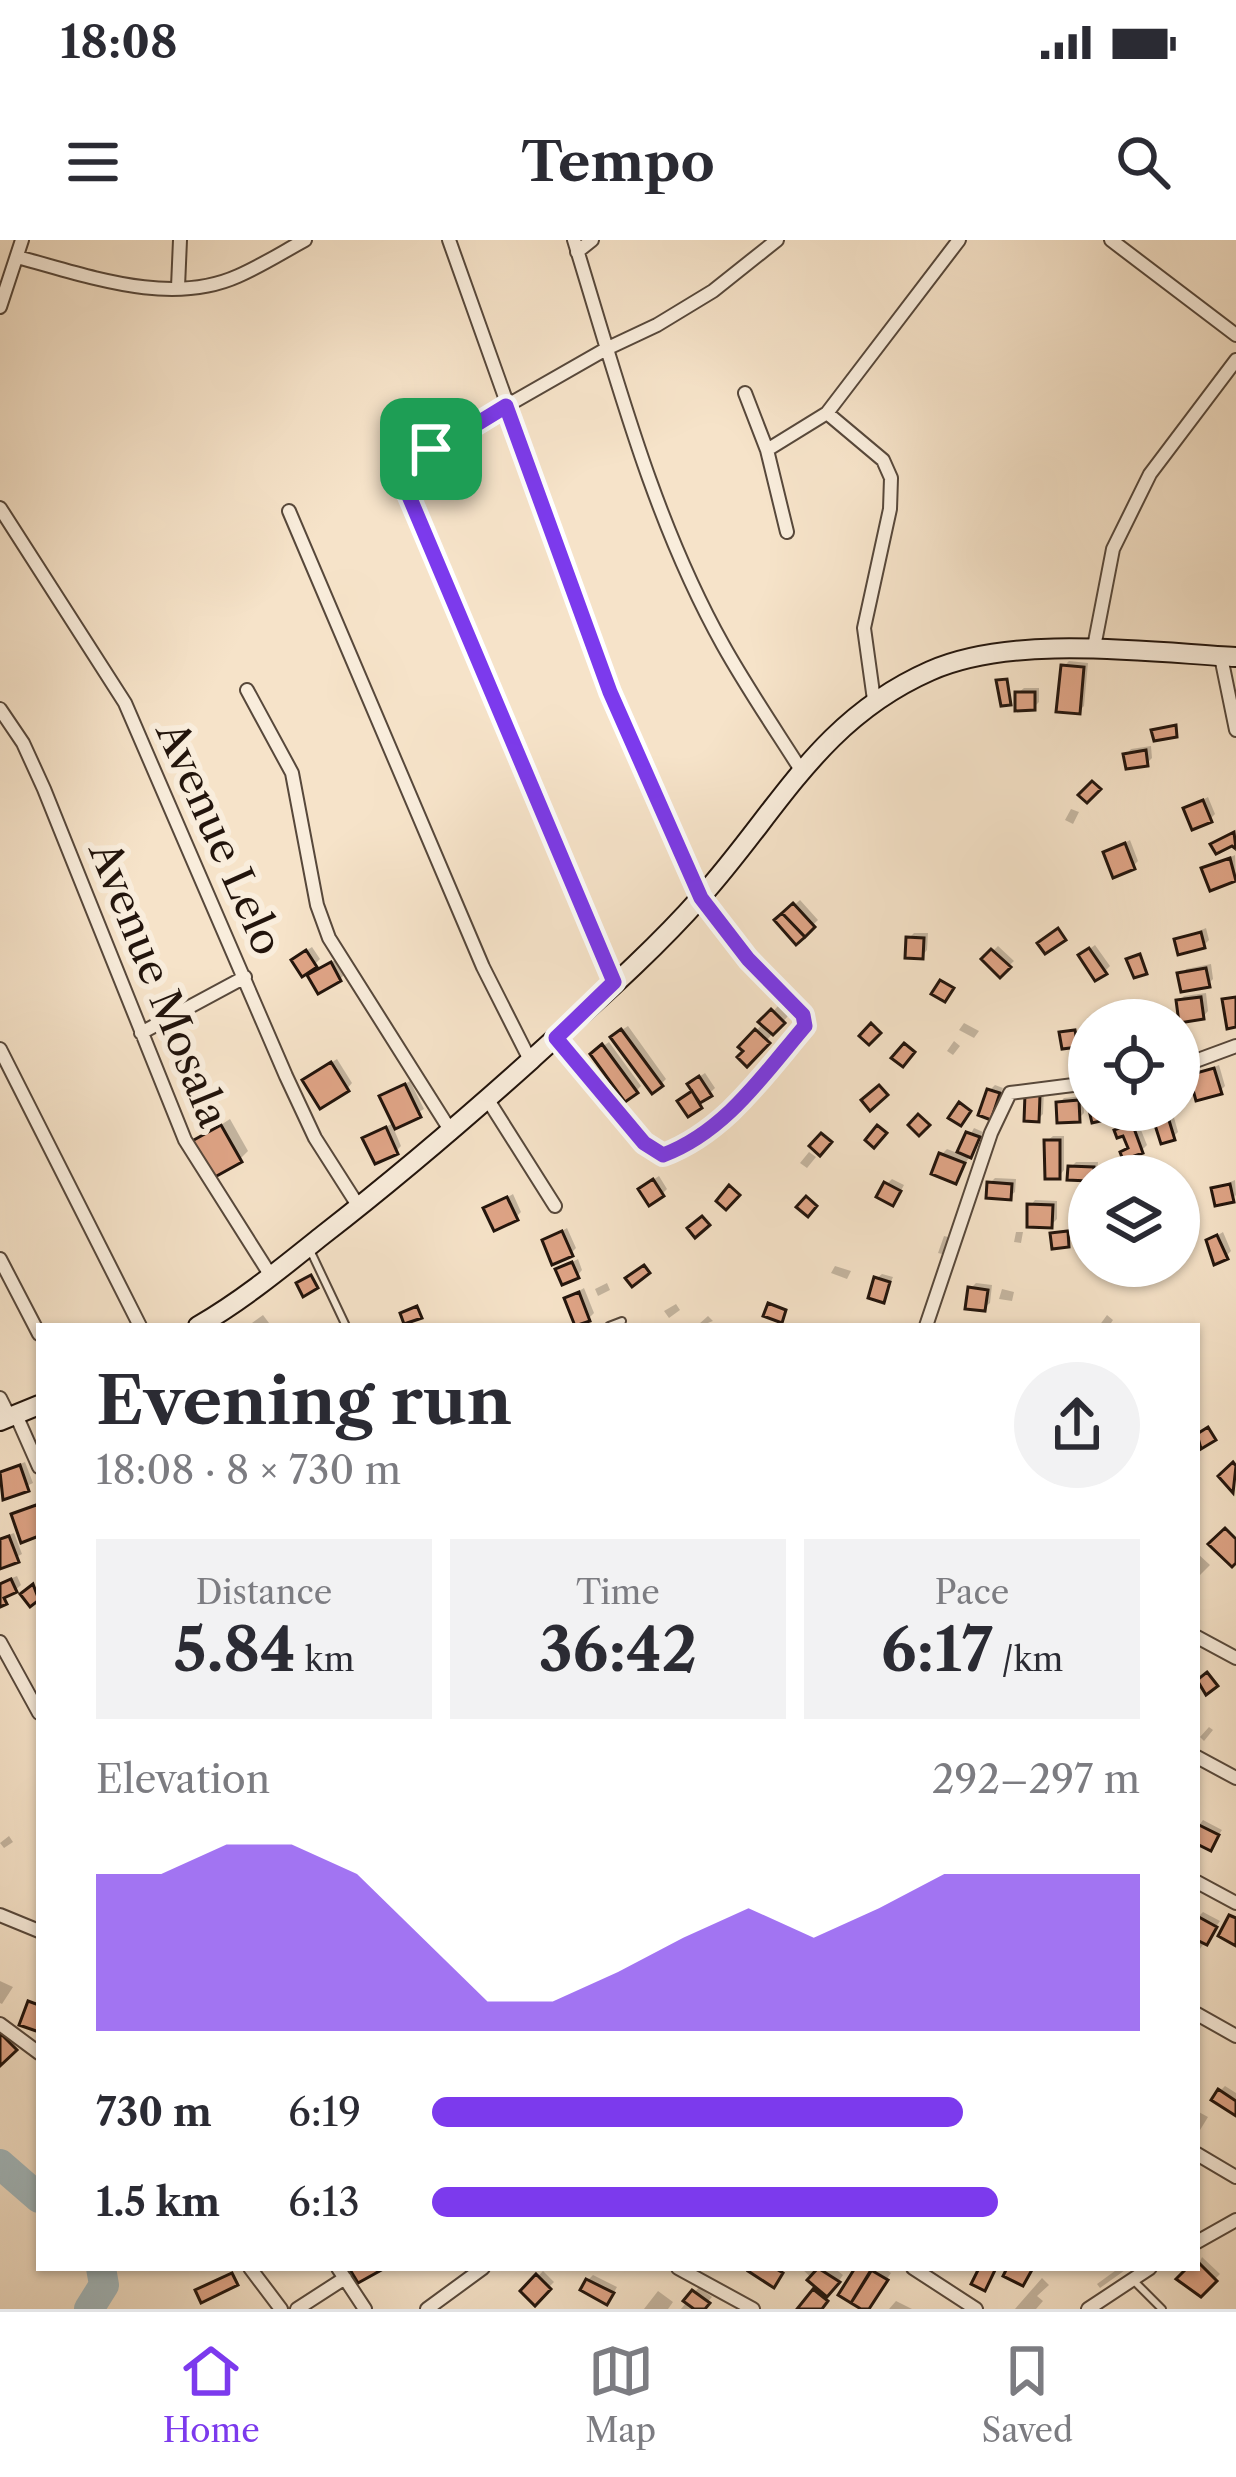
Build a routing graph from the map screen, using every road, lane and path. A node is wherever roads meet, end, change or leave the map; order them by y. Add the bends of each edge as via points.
1 (22, 240) edge
2 (180, 240) edge
3 (305, 240) edge
4 (449, 240) edge
5 (592, 240) edge
6 (777, 240) edge
7 (959, 240) edge
8 (1111, 240) edge
9 (286, 245) edge
10 (1130, 245) edge
11 (576, 246) edge
12 (17, 257) junction
13 (178, 287) junction
14 (0, 305) edge
15 (1236, 335) edge
16 (606, 349) junction
17 (1236, 360) edge
18 (745, 393) dead end
19 (506, 406) junction
20 (827, 413) junction
21 (767, 450) junction
22 (0, 508) edge
23 (289, 511) dead end
24 (787, 532) dead end
25 (1094, 647) junction
26 (1229, 657) edge
27 (247, 690) dead end
28 (874, 700) junction
29 (0, 709) edge
30 (1236, 730) edge
31 (801, 770) junction
32 (701, 898) junction
33 (245, 977) junction
34 (614, 982) junction
35 (141, 1033) junction
36 (556, 1038) junction
37 (1236, 1046) edge
38 (0, 1049) edge
39 (1200, 1059) edge
40 (530, 1060) junction
41 (1068, 1086) edge
42 (488, 1100) junction
43 (452, 1133) junction
44 (555, 1206) dead end
45 (358, 1207) junction
46 (309, 1246) junction
47 (0, 1259) edge
48 (271, 1276) junction
49 (622, 1322) dead end
50 (138, 1323) edge
51 (202, 1323) edge
52 (345, 1323) edge
53 (619, 1323) edge
54 (927, 1323) edge
55 (36, 1328) edge
56 (0, 1398) edge
57 (9, 1418) edge
58 (36, 1462) edge
59 (1200, 1638) edge
60 (0, 1642) edge
61 (1236, 1658) edge
62 (36, 1708) edge
63 (1200, 1759) edge
64 (1236, 1778) edge
65 (1200, 1884) edge
66 (1236, 1903) edge
67 (0, 1916) edge
68 (36, 1930) edge
69 (1200, 2016) edge
70 (0, 2024) edge
71 (1236, 2036) edge
72 (36, 2051) edge
73 (1200, 2156) edge
74 (1236, 2177) edge
75 (1236, 2220) edge
76 (1200, 2240) edge
77 (252, 2271) edge
78 (479, 2271) edge
79 (683, 2271) edge
80 (918, 2271) edge
81 (1144, 2271) edge
82 (341, 2273) edge
83 (1132, 2279) junction
84 (281, 2309) edge
85 (297, 2309) edge
86 (365, 2309) edge
87 (427, 2309) edge
88 (753, 2309) edge
89 (976, 2309) edge
90 (1088, 2309) edge
91 (1162, 2309) edge

1 - 12 street
2 - 13 street
3 - 9 street
4 - 19 street
5 - 11 street
6 - 16 street via 713,291
7 - 20 street
8 - 10 street
9 - 13 street via 236,277
10 - 15 street
11 - 16 street
12 - 13 street via 117,283
12 - 14 street
16 - 19 street
16 - 31 street via 694,585
17 - 25 street via 1150,474 1113,548
18 - 21 street
19 - 32 street via 610,692
19 - 34 street via 431,449 409,471 406,489
20 - 21 street
20 - 28 street via 883,460 891,478 864,628
21 - 24 street
22 - 33 street, Avenue Lelo via 125,703
23 - 40 street
25 - 26 street
25 - 28 street via 1006,652 935,668
26 - 30 street
27 - 43 street via 292,772 329,938
28 - 31 street
29 - 35 street, Avenue Mosala via 44,789
31 - 32 street
32 - 34 street
32 - 36 street via 805,1026 732,1112 680,1149 652,1151
33 - 35 street
33 - 45 street, Avenue Lelo via 315,1138
34 - 36 street
35 - 48 street, Avenue Mosala via 185,1140
36 - 40 street
37 - 39 street
38 - 50 street
40 - 42 street
41 - 54 street via 1010,1093
42 - 43 street
42 - 44 street
43 - 45 street
45 - 46 street
46 - 48 street
46 - 52 lane
47 - 55 street
48 - 51 street
49 - 53 lane
56 - 57 street
57 - 58 street
59 - 61 street
60 - 62 street
63 - 64 street
65 - 66 street
67 - 68 street
69 - 71 street
70 - 72 street
73 - 74 street
75 - 76 street
77 - 84 street
78 - 87 street
79 - 88 street
80 - 89 street
81 - 83 street
82 - 85 street
82 - 86 street
83 - 90 street
83 - 91 lane

